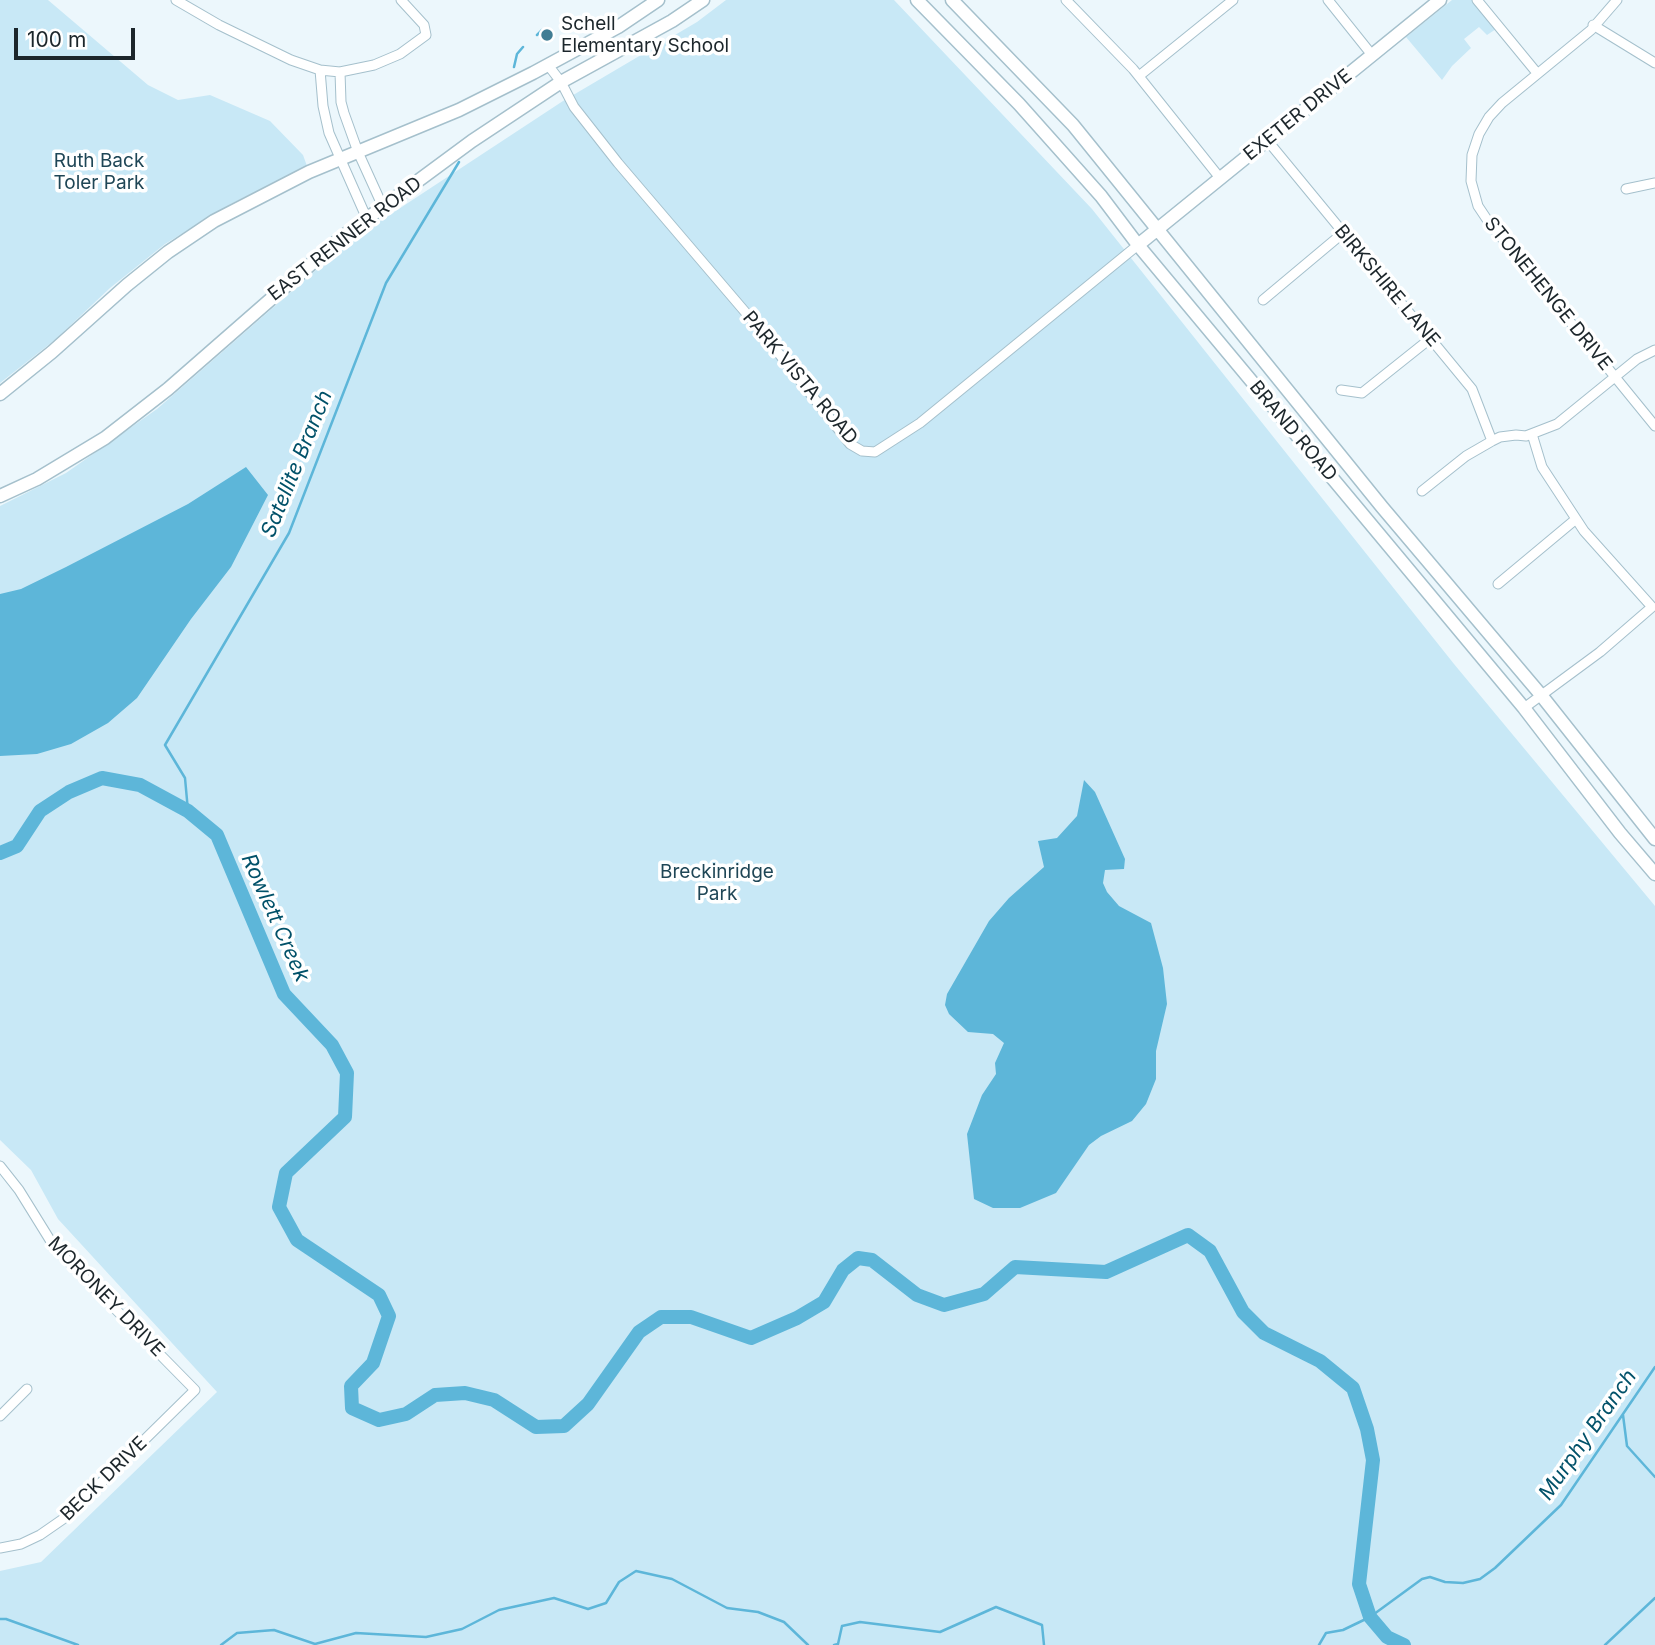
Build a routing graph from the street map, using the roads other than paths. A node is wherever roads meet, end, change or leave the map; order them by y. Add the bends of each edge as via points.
1 (176, 0) edge
2 (401, 0) edge
3 (658, 0) edge
4 (703, 0) edge
5 (917, 0) edge
6 (952, 0) edge
7 (1066, 0) edge
8 (1233, 0) edge
9 (1328, 0) edge
10 (1440, 0) edge
11 (1477, 0) edge
12 (1617, 0) edge
13 (1593, 25) junction
14 (1372, 55) junction
15 (1009, 57) junction
16 (1655, 63) edge
17 (548, 65) junction
18 (320, 70) junction
19 (340, 72) junction
20 (1536, 73) junction
21 (992, 76) junction
22 (1139, 76) junction
23 (561, 82) junction
24 (341, 102) junction
25 (323, 106) junction
26 (1267, 140) junction
27 (359, 152) junction
28 (340, 159) junction
29 (1220, 178) junction
30 (1655, 183) edge
31 (1626, 189) dead end
32 (383, 206) junction
33 (367, 219) junction
34 (1156, 230) junction
35 (1343, 233) junction
36 (1138, 245) junction
37 (1263, 300) dead end
38 (1431, 338) junction
39 (1655, 350) edge
40 (1615, 376) junction
41 (1341, 390) dead end
42 (0, 394) edge
43 (1655, 426) edge
44 (1532, 434) junction
45 (1492, 441) junction
46 (1422, 491) dead end
47 (0, 496) edge
48 (1576, 519) junction
49 (1498, 584) dead end
50 (1541, 695) junction
51 (1524, 708) junction
52 (1655, 839) edge
53 (1655, 874) edge
54 (0, 1166) edge
55 (27, 1388) dead end
56 (195, 1390) joint
57 (0, 1416) edge
58 (0, 1548) edge

1 - 18 street via 291,60
2 - 19 street via 424,25 426,35 400,54
3 - 17 main road
4 - 23 main road, EAST RENNER ROAD
5 - 21 main road, BRAND ROAD
6 - 15 main road, BRAND ROAD
7 - 22 street
8 - 22 street
9 - 14 street
10 - 14 main road, EXETER DRIVE
11 - 20 street
12 - 13 street, STONEHENGE DRIVE
13 - 16 street
13 - 20 street, STONEHENGE DRIVE
14 - 26 main road, EXETER DRIVE
15 - 21 main road
15 - 34 main road, BRAND ROAD via 1073,125
17 - 23 street, PARK VISTA ROAD
17 - 27 main road via 460,110
18 - 19 street
18 - 25 street
19 - 24 street
20 - 40 street, STONEHENGE DRIVE via 1502,103 1479,134 1472,155 1474,194 1488,221
21 - 36 main road, BRAND ROAD via 1101,196
22 - 29 street
23 - 32 main road, EAST RENNER ROAD
23 - 36 street, PARK VISTA ROAD via 574,107 618,163 758,327 850,444 862,451 875,452 920,423
24 - 25 street
24 - 27 street
25 - 28 street
26 - 29 main road, EXETER DRIVE
26 - 35 street, BIRKSHIRE LANE
27 - 28 main road
27 - 32 street
28 - 33 street
28 - 42 main road via 243,204 191,237 127,285
29 - 34 main road, EXETER DRIVE
30 - 31 street
32 - 33 main road, EAST RENNER ROAD
33 - 47 main road, EAST RENNER ROAD via 122,425 37,479
34 - 36 main road, EXETER DRIVE
34 - 50 main road, BRAND ROAD
35 - 37 street
35 - 38 street, BIRKSHIRE LANE
36 - 51 main road, BRAND ROAD
38 - 41 street via 1362,393
38 - 45 street, BIRKSHIRE LANE via 1472,389
39 - 40 street
40 - 43 street, STONEHENGE DRIVE
40 - 44 street via 1557,424
44 - 45 street
44 - 48 street via 1542,467
45 - 46 street
48 - 49 street
48 - 50 street via 1652,607
50 - 51 street
50 - 52 main road, BRAND ROAD
51 - 53 main road, BRAND ROAD
54 - 56 street, MORONEY DRIVE via 67,1260
55 - 57 street
56 - 58 street, BECK DRIVE via 57,1524

